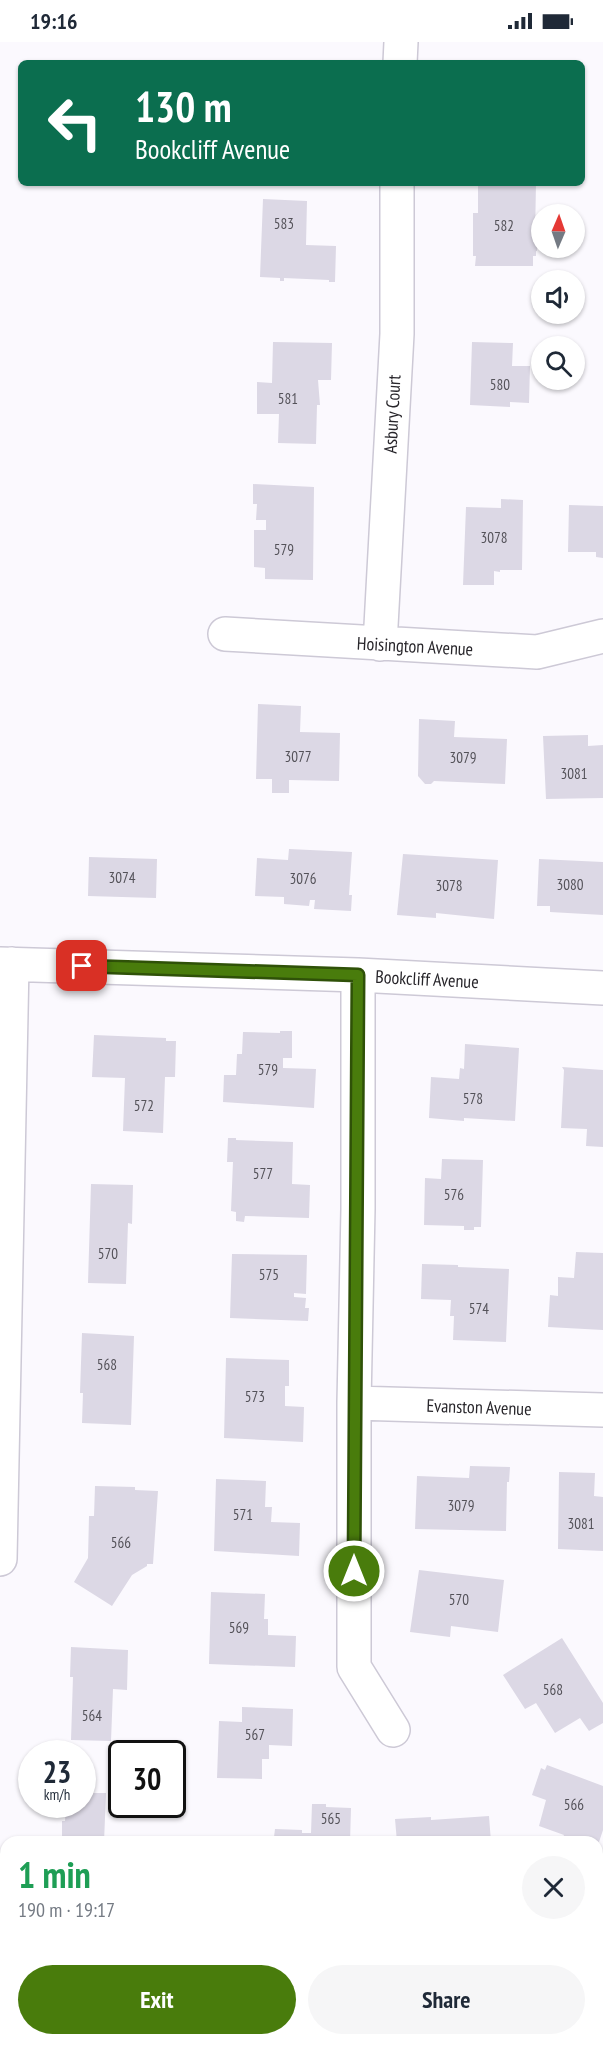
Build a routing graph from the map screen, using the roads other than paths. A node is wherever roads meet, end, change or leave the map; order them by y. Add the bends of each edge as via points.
1 (401, 42) edge
2 (400, 60) edge
3 (397, 186) edge
4 (225, 634) dead end
5 (603, 636) edge
6 (380, 644) junction
7 (6, 964) edge
8 (358, 975) junction
9 (603, 988) edge
10 (354, 1403) junction
11 (603, 1410) edge
12 (1, 1454) edge
13 (0, 1559) edge
14 (393, 1730) dead end

1 - 2 street
3 - 6 street, Asbury Court via 397,334
4 - 6 street, Hoisington Avenue
5 - 6 street, Hoisington Avenue via 537,652
7 - 8 street, Bookcliff Avenue
7 - 12 street
8 - 9 street, Bookcliff Avenue
8 - 10 street
10 - 11 street, Evanston Avenue
10 - 14 street via 354,1667
12 - 13 street

